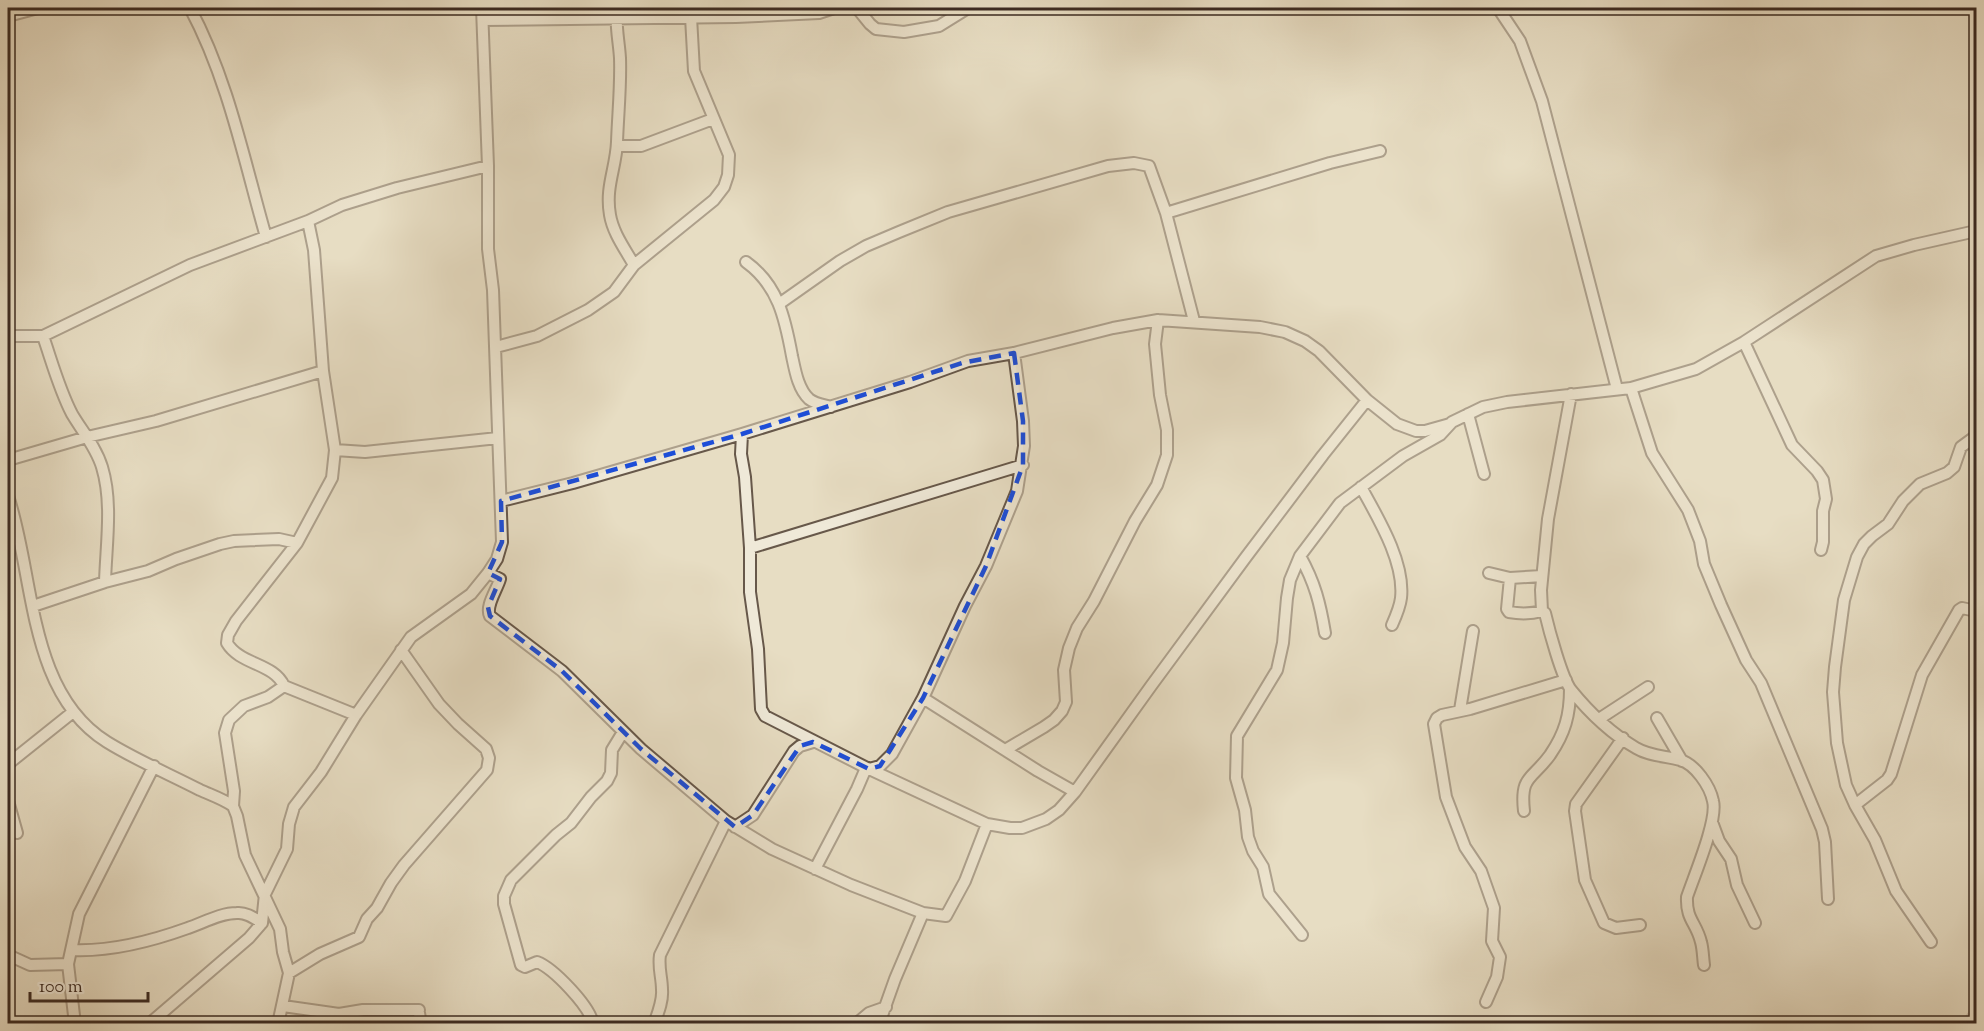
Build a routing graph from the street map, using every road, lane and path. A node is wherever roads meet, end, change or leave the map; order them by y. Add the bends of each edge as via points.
1 (38, 8) edge
2 (190, 8) edge
3 (482, 8) edge
4 (834, 8) edge
5 (857, 8) edge
6 (968, 8) edge
7 (1498, 8) edge
8 (736, 12) edge
9 (616, 13) edge
10 (8, 16) edge
11 (691, 17) junction
12 (483, 20) junction
13 (713, 119) junction
14 (617, 146) junction
15 (1380, 151) dead end
16 (488, 166) junction
17 (1166, 213) junction
18 (308, 220) junction
19 (1977, 231) edge
20 (266, 237) junction
21 (746, 262) dead end
22 (634, 265) junction
23 (779, 304) junction
24 (1158, 320) junction
25 (1194, 321) junction
26 (8, 336) edge
27 (43, 336) junction
28 (1744, 342) junction
29 (496, 347) junction
30 (1014, 353) junction
31 (323, 371) junction
32 (1631, 388) junction
33 (1617, 389) junction
34 (1571, 394) junction
35 (1367, 400) junction
36 (831, 407) junction
37 (1468, 414) junction
38 (1450, 424) junction
39 (742, 434) junction
40 (1977, 436) edge
41 (87, 437) junction
42 (498, 438) junction
43 (336, 450) junction
44 (8, 460) edge
45 (1023, 465) junction
46 (1484, 474) dead end
47 (1361, 487) junction
48 (8, 497) edge
49 (501, 501) junction
50 (297, 543) junction
51 (750, 548) junction
52 (1821, 550) dead end
53 (1300, 556) junction
54 (488, 573) junction
55 (1489, 573) dead end
56 (1542, 576) junction
57 (1510, 578) junction
58 (105, 582) junction
59 (33, 606) junction
60 (1542, 611) junction
61 (1977, 611) edge
62 (1392, 625) dead end
63 (1473, 631) dead end
64 (1325, 633) dead end
65 (401, 650) junction
66 (1568, 685) junction
67 (284, 686) junction
68 (1648, 687) dead end
69 (923, 698) junction
70 (1460, 710) junction
71 (73, 712) junction
72 (356, 714) junction
73 (1658, 718) dead end
74 (1599, 719) junction
75 (623, 732) junction
76 (1623, 738) junction
77 (813, 742) junction
78 (1005, 750) junction
79 (1682, 761) junction
80 (8, 764) edge
81 (154, 766) junction
82 (867, 769) junction
83 (1075, 792) junction
84 (8, 801) edge
85 (1855, 805) junction
86 (233, 806) junction
87 (1524, 811) dead end
88 (1712, 822) junction
89 (730, 824) junction
90 (987, 825) junction
91 (17, 833) dead end
92 (815, 869) junction
93 (265, 894) junction
94 (1828, 899) dead end
95 (923, 913) junction
96 (262, 923) junction
97 (1755, 923) dead end
98 (1640, 925) dead end
99 (1302, 935) dead end
100 (1931, 942) dead end
101 (71, 950) junction
102 (8, 955) edge
103 (68, 964) junction
104 (1704, 965) dead end
105 (289, 973) junction
106 (1486, 1002) dead end
107 (283, 1006) junction
108 (886, 1007) junction
109 (420, 1015) edge
110 (75, 1023) edge
111 (149, 1023) edge
112 (278, 1023) edge
113 (593, 1023) edge
114 (654, 1023) edge
115 (856, 1023) edge
116 (879, 1023) edge

1 - 10 street
2 - 20 street via 202,29 227,98
3 - 12 street
4 - 8 street via 819,13
5 - 6 street via 876,29 904,32 939,26
7 - 33 street via 1520,41 1542,101
8 - 11 street
9 - 11 street
9 - 12 street
9 - 14 street via 620,62
11 - 13 street via 694,71
12 - 16 street
13 - 14 street via 641,146
13 - 22 street via 729,155 724,187 714,200
14 - 22 street via 609,185 610,218
15 - 17 street
16 - 18 street via 397,188
16 - 29 street via 488,249
17 - 23 street via 1149,166 1108,166 948,212 899,232 840,261
17 - 25 street
18 - 20 street
18 - 31 street via 316,266
19 - 28 street via 1876,256
20 - 27 street via 190,265
21 - 23 street via 766,279
22 - 29 street via 614,292 588,310 537,336
23 - 36 street via 804,393 813,402
24 - 25 street
24 - 30 street
24 - 78 street via 1155,344 1167,455 1157,485 1077,628 1064,670 1066,702 1062,711 1049,724
25 - 35 street via 1260,327 1305,341 1333,363
26 - 27 street
27 - 41 street via 59,385
28 - 32 street via 1696,369
28 - 52 street via 1792,445 1823,480 1826,499
29 - 42 street
30 - 36 street via 968,361
30 - 45 street via 1023,421
31 - 41 street via 156,421
31 - 43 street
32 - 33 street
32 - 94 street via 1652,453 1688,510 1721,605 1761,683 1822,829
33 - 34 street
34 - 37 street via 1507,402
34 - 56 street via 1548,519
35 - 38 street via 1410,430 1425,431
35 - 83 street via 1239,566
36 - 39 street
37 - 38 street
37 - 46 street
38 - 47 street via 1440,435
39 - 49 street
39 - 51 street
40 - 85 street via 1961,447 1950,470 1920,484 1903,501 1888,524 1867,540 1857,557 1842,615 1833,692 1841,765
41 - 44 street
41 - 58 street via 100,462 108,505
42 - 43 street via 365,452
42 - 49 street
43 - 50 street via 330,483
45 - 51 street
45 - 69 street via 1017,491 986,566
47 - 53 street via 1334,508
47 - 62 street via 1390,543 1401,584 1400,605
48 - 59 street
49 - 54 street via 502,542
50 - 58 street via 279,539 227,542
50 - 67 street via 236,621 227,643 239,655 279,677
51 - 77 street via 761,709 768,719
53 - 64 street via 1313,580
53 - 99 street via 1288,589 1277,670 1237,736 1235,768 1248,837 1263,867 1268,891
54 - 65 street via 471,594 411,637
54 - 75 street via 500,579 488,607 490,616 562,671
55 - 57 street
56 - 57 street
56 - 60 street
57 - 60 street via 1509,612
58 - 59 street
59 - 71 street via 48,666
60 - 66 street
61 - 85 street via 1959,610 1922,675 1891,774
63 - 70 street
65 - 72 street
65 - 105 street via 440,704 486,749 487,770 404,865 359,937
66 - 70 street
66 - 74 street
66 - 87 street via 1567,722 1549,756 1525,783
67 - 72 street
67 - 86 street via 268,697 244,705 229,720 225,733
68 - 74 street
69 - 78 street
69 - 82 street via 892,754 880,766
70 - 106 street via 1442,715 1434,724 1446,797 1494,908 1492,941 1500,957 1497,977
71 - 80 street
71 - 81 street via 106,741
72 - 93 street via 321,772 294,807 287,849
73 - 79 street
74 - 76 street
75 - 89 street
75 - 113 street via 612,750 607,781 571,823 510,880 504,896 521,965 537,962 548,968 585,1005
76 - 79 street via 1640,750
76 - 98 street via 1576,804 1575,812 1585,880 1604,923 1616,928
77 - 82 street
77 - 89 street via 794,751 753,815
78 - 83 street
79 - 88 street via 1695,770 1714,802
81 - 86 street
81 - 101 street via 79,914
82 - 90 street
82 - 92 street
83 - 90 street via 1046,819 1022,828
84 - 91 street
85 - 100 street via 1896,891
86 - 93 street via 245,855
88 - 97 street
88 - 104 street via 1686,908 1702,944
89 - 92 street
89 - 114 street via 660,955 662,999
90 - 95 street via 946,916
92 - 95 street
93 - 96 street
93 - 105 street via 280,929
95 - 108 street
96 - 101 street via 237,913 154,939 102,949
96 - 111 street
101 - 103 street
102 - 103 street via 30,965
103 - 110 street
105 - 107 street
107 - 109 street via 339,1014 363,1010
107 - 112 street
108 - 115 street
108 - 116 street

